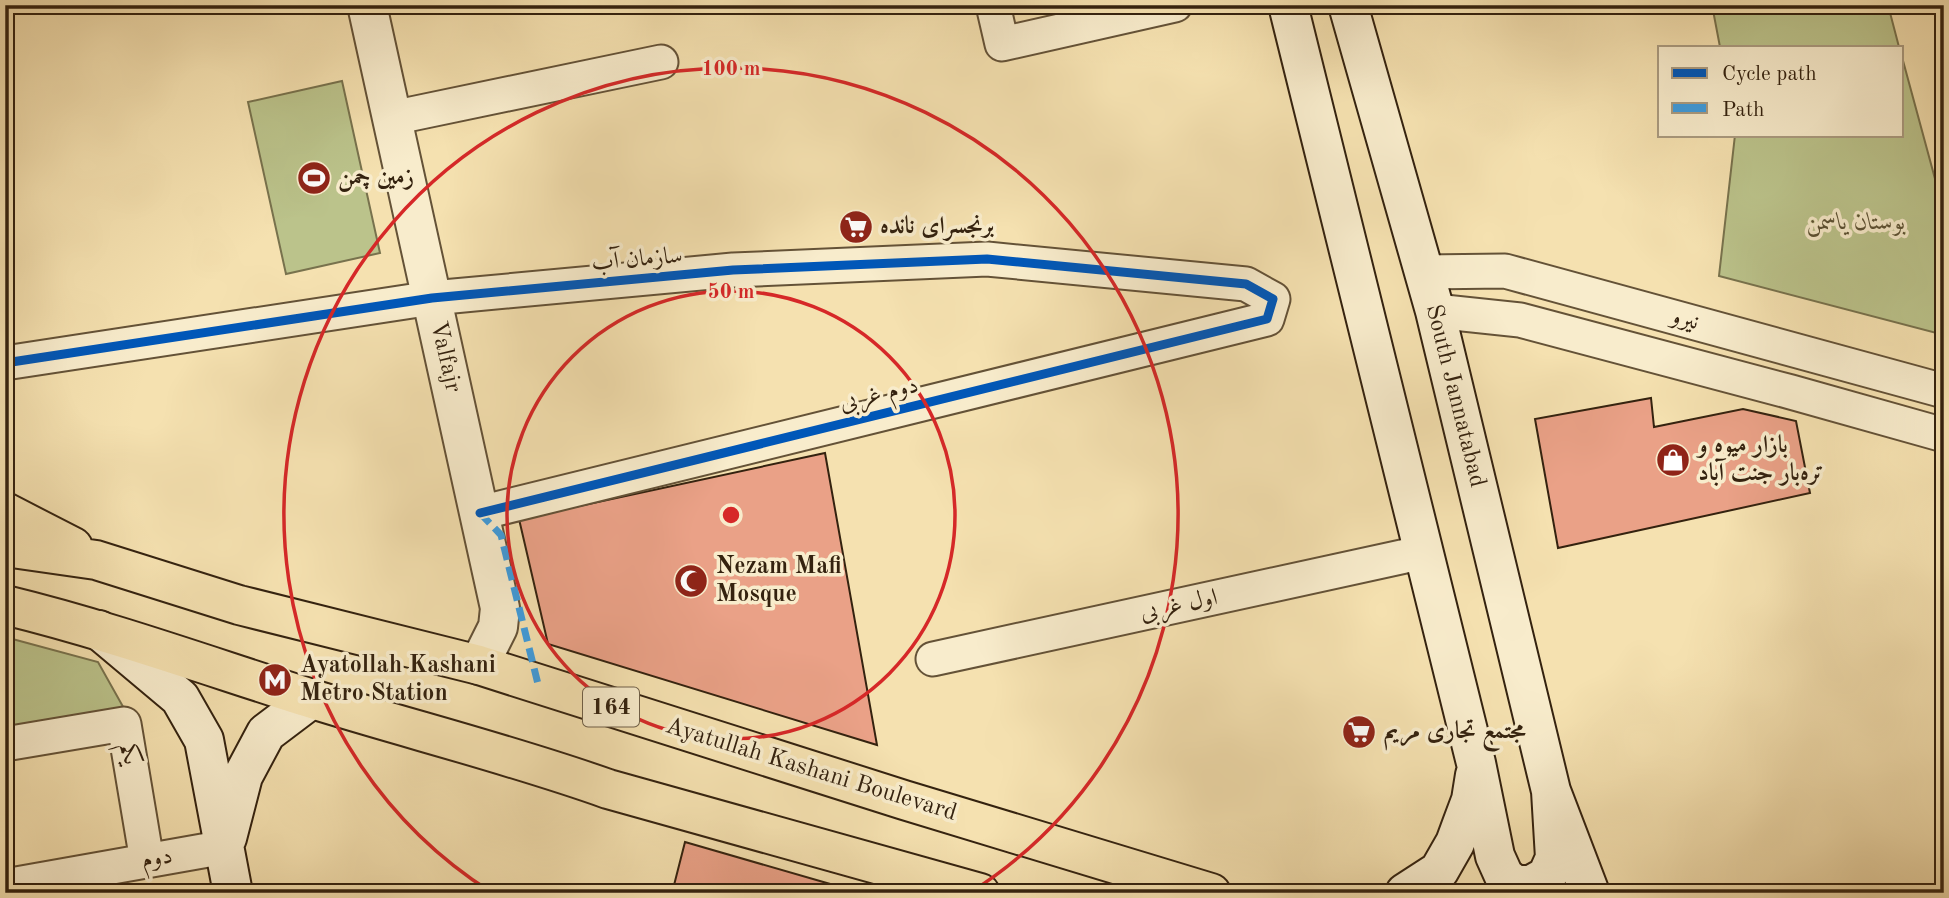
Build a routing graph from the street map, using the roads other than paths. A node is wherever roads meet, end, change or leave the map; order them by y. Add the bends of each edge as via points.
1 (367, 5) edge
2 (993, 5) edge
3 (1175, 5) edge
4 (1288, 5) edge
5 (1348, 5) edge
6 (661, 62) dead end
7 (392, 118) junction
8 (1423, 272) junction
9 (432, 298) junction
10 (1273, 299) joint
11 (1435, 311) junction
12 (1801, 352) junction
13 (5, 363) edge
14 (1944, 391) edge
15 (1791, 392) junction
16 (1944, 435) edge
17 (5, 512) edge
18 (480, 513) junction
19 (5, 547) edge
20 (1424, 552) junction
21 (96, 560) junction
22 (5, 605) edge
23 (99, 630) junction
24 (933, 659) dead end
25 (479, 665) junction
26 (311, 699) junction
27 (5, 744) edge
28 (1476, 763) junction
29 (1551, 791) junction
30 (225, 847) junction
31 (147, 860) junction
32 (5, 886) edge
33 (927, 886) edge
34 (1208, 891) edge
35 (233, 893) edge
36 (980, 893) edge
37 (1405, 893) edge
38 (1590, 893) edge

1 - 7 main road, Valfajr
2 - 3 street via 1002,44
4 - 20 main road
5 - 8 main road, South Jannatabad
6 - 7 street
7 - 9 main road, Valfajr
8 - 11 main road, South Jannatabad
8 - 12 street, نیرو via 1506,271
9 - 10 street, سازمان آب via 733,270 987,259 1246,284
9 - 13 street, سازمان آب
9 - 18 main road, Valfajr
10 - 18 street, دوم غربی via 1267,319
11 - 15 street, نیرو via 1520,320
11 - 29 main road, South Jannatabad
12 - 14 street, نیرو
12 - 15 street
15 - 16 street, نیرو
17 - 21 main road
18 - 25 main road, Valfajr via 500,608 498,627
19 - 21 main road, Ayatullah Kashani Boulevard / 164
20 - 24 street, اول غربی
20 - 28 main road
21 - 25 main road, Ayatullah Kashani Boulevard / 164 via 239,606
22 - 23 main road
23 - 26 main road
23 - 30 main road via 180,698 204,740
25 - 34 main road, Ayatullah Kashani Boulevard / 164
26 - 30 main road via 267,733 243,776
26 - 33 main road
27 - 31 street, یکم via 124,724
28 - 29 main road via 1495,856 1504,876 1515,885 1531,885 1547,876 1555,858
28 - 37 main road via 1471,800 1455,844 1439,872
29 - 38 main road
30 - 31 street, دوم
30 - 35 main road
31 - 32 street, دوم
33 - 36 main road

